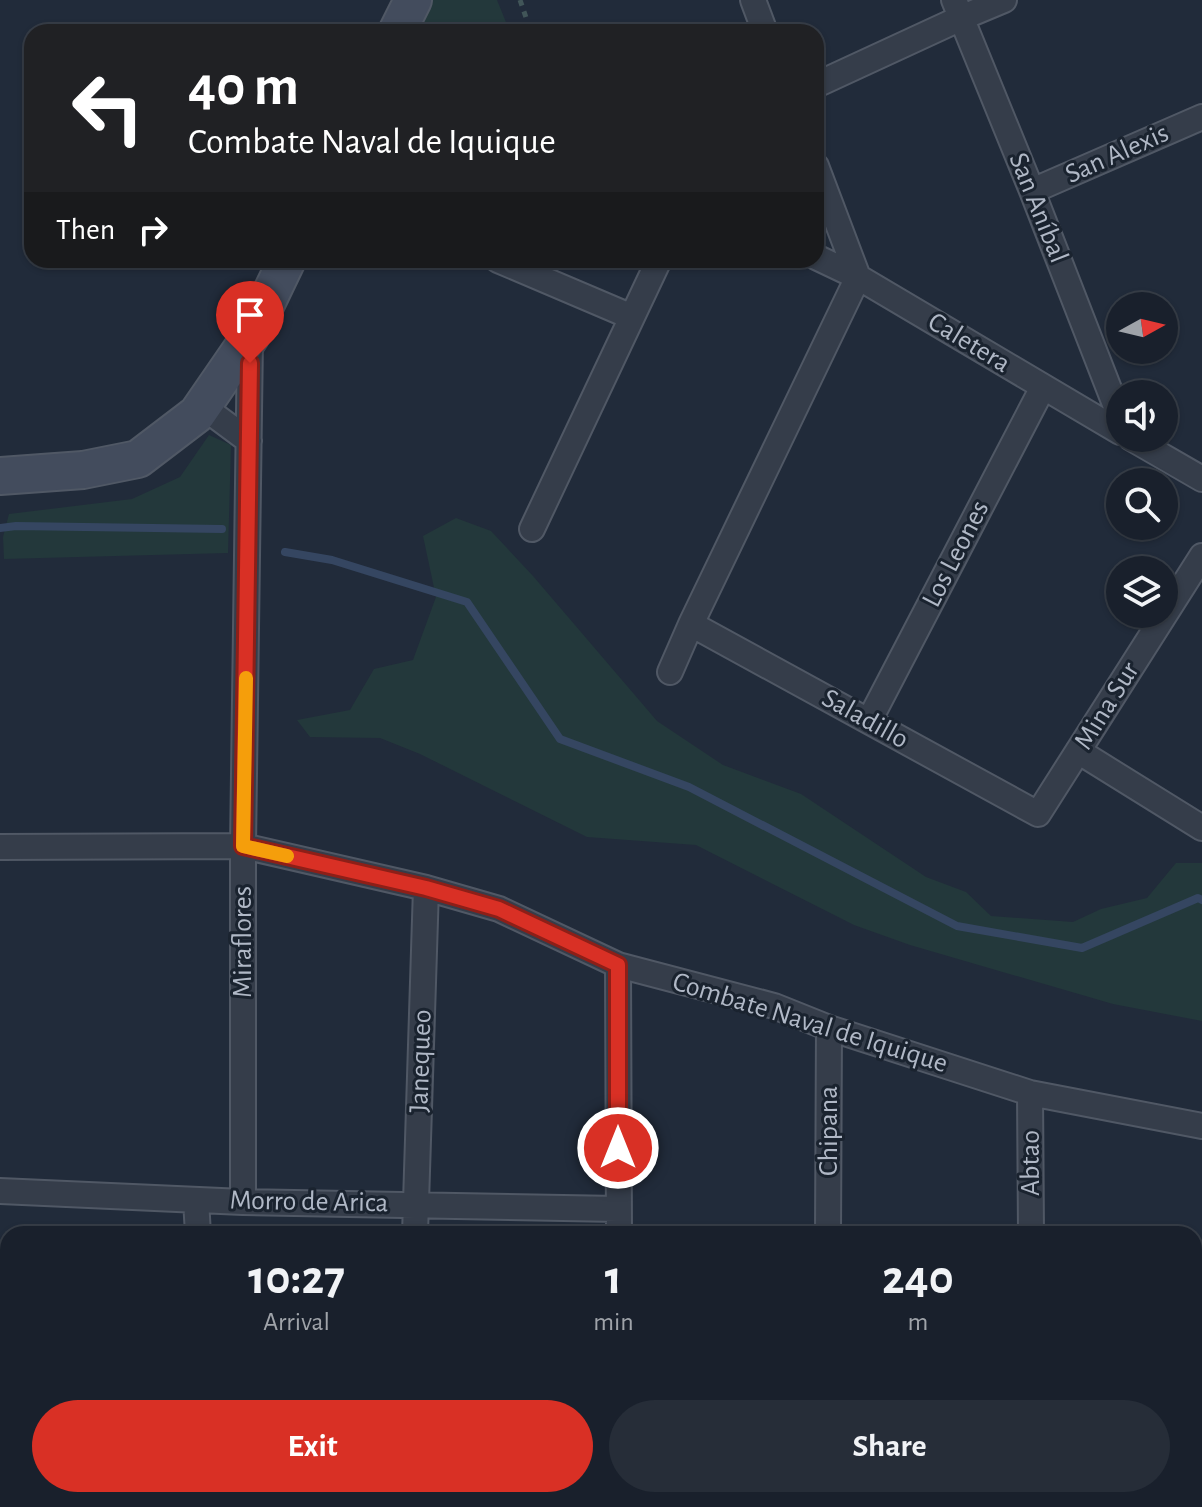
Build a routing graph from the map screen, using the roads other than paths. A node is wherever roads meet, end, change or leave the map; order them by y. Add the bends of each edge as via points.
1 (413, 0) edge
2 (753, 0) edge
3 (1004, 0) edge
4 (957, 9) edge
5 (401, 24) edge
6 (762, 24) edge
7 (824, 81) edge
8 (1201, 121) edge
9 (824, 187) edge
10 (1032, 191) junction
11 (824, 261) edge
12 (283, 268) edge
13 (517, 268) edge
14 (655, 268) edge
15 (858, 277) junction
16 (632, 317) junction
17 (250, 337) junction
18 (1106, 381) edge
19 (1043, 387) junction
20 (202, 406) junction
21 (1106, 424) edge
22 (249, 441) junction
23 (1155, 452) edge
24 (0, 476) edge
25 (1202, 479) edge
26 (532, 529) dead end
27 (1202, 556) edge
28 (691, 624) junction
29 (670, 672) dead end
30 (869, 721) junction
31 (1078, 751) junction
32 (1038, 814) joint
33 (1202, 828) edge
34 (243, 846) junction
35 (0, 847) edge
36 (426, 888) junction
37 (618, 965) junction
38 (829, 1028) junction
39 (1030, 1093) junction
40 (1202, 1126) edge
41 (0, 1191) edge
42 (196, 1200) junction
43 (243, 1202) junction
44 (416, 1204) junction
45 (618, 1209) junction
46 (198, 1226) edge
47 (415, 1226) edge
48 (619, 1226) edge
49 (828, 1226) edge
50 (1031, 1226) edge

1 - 5 main road
2 - 6 street
3 - 4 street
4 - 7 street
4 - 10 street, San Aníbal
8 - 10 street, San Alexis
9 - 15 street
10 - 18 street, San Aníbal
11 - 15 street, Caletera
12 - 17 main road
13 - 16 street
14 - 16 street
15 - 19 street, Caletera
15 - 28 street
16 - 26 street
17 - 20 main road
17 - 22 street, Miraflores
19 - 21 street, Caletera
19 - 30 street, Los Leones
20 - 22 street
20 - 24 main road via 138,459 83,470
22 - 34 street, Miraflores
23 - 25 street
27 - 31 street, Mina Sur
28 - 29 street
28 - 30 street, Saladillo
30 - 32 street, Saladillo
31 - 32 street, Mina Sur
31 - 33 street
34 - 35 street, Combate Naval de Iquique
34 - 36 street, Combate Naval de Iquique
34 - 43 street, Miraflores
36 - 37 street, Combate Naval de Iquique via 499,909
36 - 44 street, Janequeo
37 - 38 street, Combate Naval de Iquique via 774,1006
37 - 45 street
38 - 39 street, Combate Naval de Iquique
38 - 49 street, Chipana
39 - 40 street, Combate Naval de Iquique
39 - 50 street, Abtao
41 - 42 street, Morro de Arica
42 - 43 street, Morro de Arica
42 - 46 street
43 - 44 street, Morro de Arica
44 - 45 street, Morro de Arica
44 - 47 street, Janequeo
45 - 48 street

